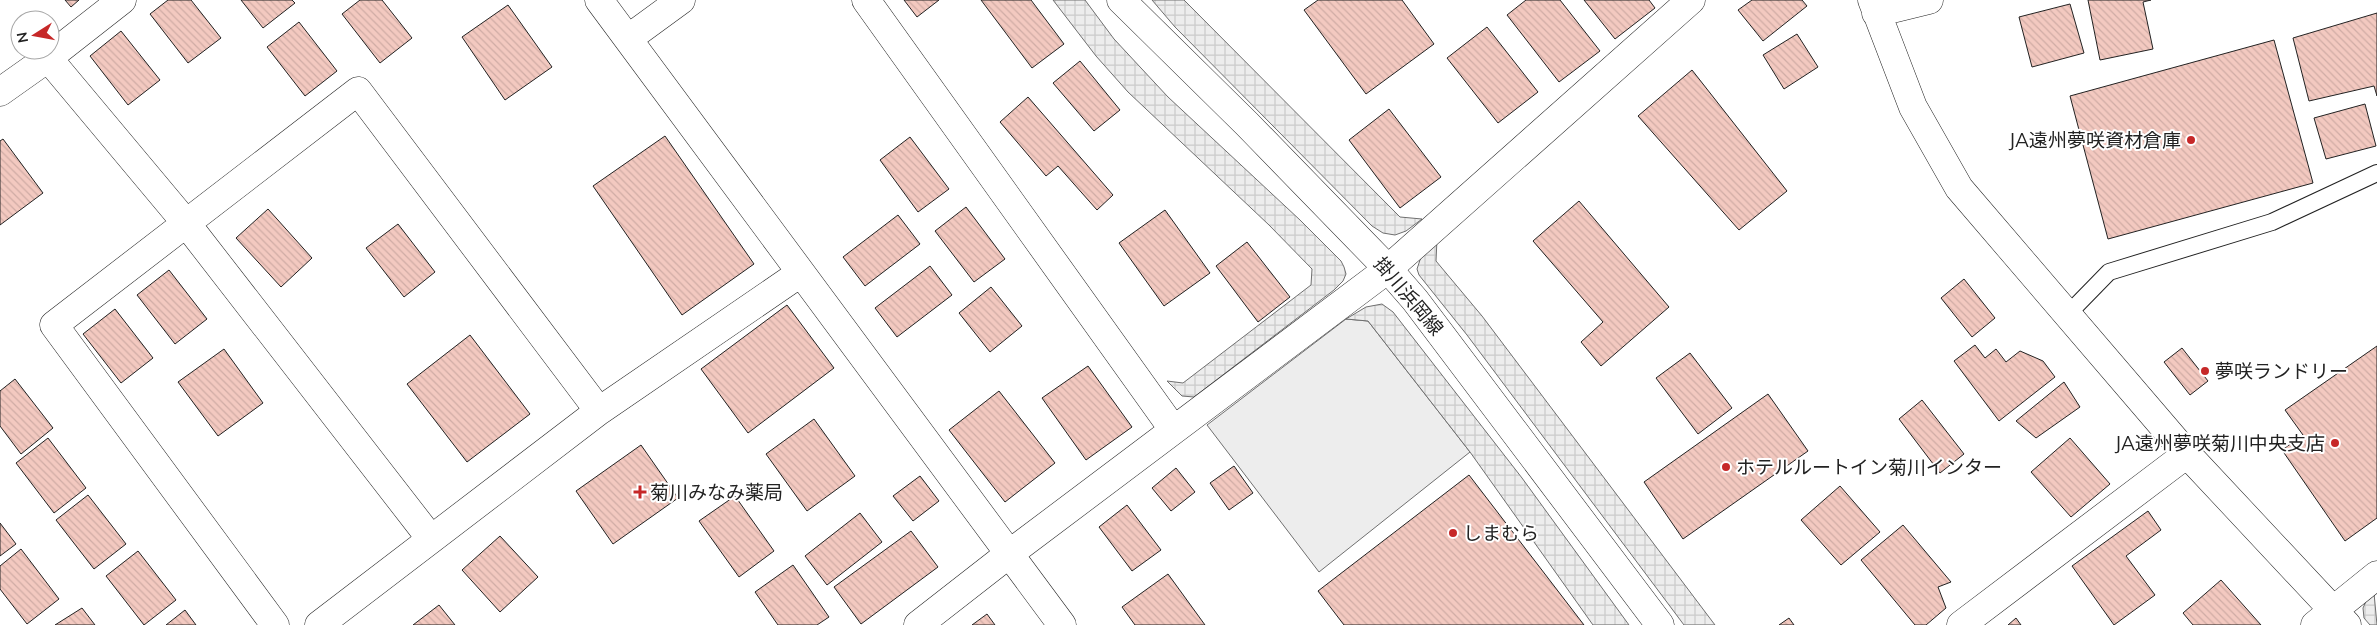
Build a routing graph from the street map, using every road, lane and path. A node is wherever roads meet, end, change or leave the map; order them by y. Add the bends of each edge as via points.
1 (122, 0) edge
2 (599, 0) edge
3 (681, 0) edge
4 (866, 0) edge
5 (1121, 0) edge
6 (1929, 0) edge
7 (1681, 3) edge
8 (1874, 6) edge
9 (629, 38) junction
10 (60, 49) edge
11 (45, 60) edge
12 (50, 60) edge
13 (0, 92) edge
14 (2377, 173) edge
15 (186, 223) junction
16 (1388, 269) junction
17 (799, 274) junction
18 (2068, 314) junction
19 (599, 411) junction
20 (1173, 429) junction
21 (2187, 454) junction
22 (431, 539) junction
23 (1008, 554) junction
24 (2377, 575) edge
25 (2332, 620) edge
26 (275, 625) edge
27 (319, 625) edge
28 (918, 625) edge
29 (1062, 625) edge
30 (1660, 625) edge
31 (1961, 625) edge

1 - 10 street
2 - 9 street
3 - 9 street
4 - 20 street
5 - 16 street, 掛川浜岡線
6 - 8 street
7 - 16 street
8 - 18 street via 1913,107 1959,188
9 - 17 street
11 - 13 street
12 - 15 street
14 - 18 lane via 2272,222 2109,272
15 - 19 street via 358,91
15 - 22 street
15 - 26 street via 54,325
16 - 20 street
16 - 30 street, 掛川浜岡線 via 1415,300
17 - 19 street
17 - 23 street
18 - 21 street
19 - 22 street
20 - 23 street
21 - 25 street
21 - 31 street
22 - 27 street
23 - 28 street
23 - 29 street
24 - 25 street

